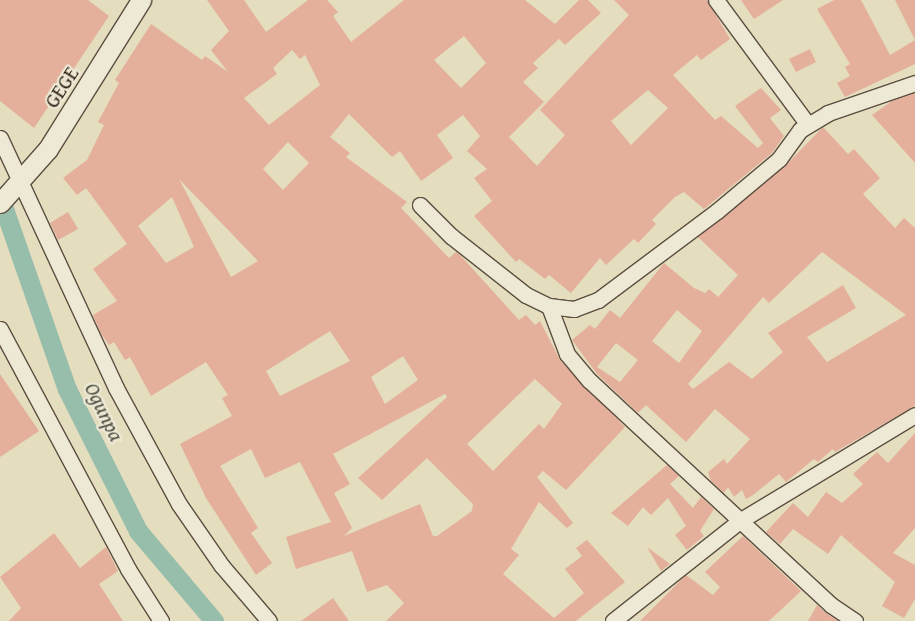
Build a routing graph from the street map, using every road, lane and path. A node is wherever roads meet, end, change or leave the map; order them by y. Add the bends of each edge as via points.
1 (140, 0) edge
2 (716, 0) edge
3 (915, 84) edge
4 (808, 125) junction
5 (0, 138) edge
6 (10, 193) edge
7 (420, 206) dead end
8 (549, 306) junction
9 (0, 329) edge
10 (915, 415) edge
11 (741, 520) junction
12 (161, 621) edge
13 (269, 621) edge
14 (613, 621) edge
15 (855, 621) edge

1 - 6 street, GEGE via 48,149
2 - 4 street
3 - 4 street via 828,113
4 - 8 street via 778,158 717,211 598,300 574,309
5 - 6 street
6 - 13 street via 179,504 222,566
7 - 8 street via 489,268
8 - 11 street via 567,354 590,381
9 - 12 street via 128,569
10 - 11 street
11 - 14 street
11 - 15 street via 831,605

